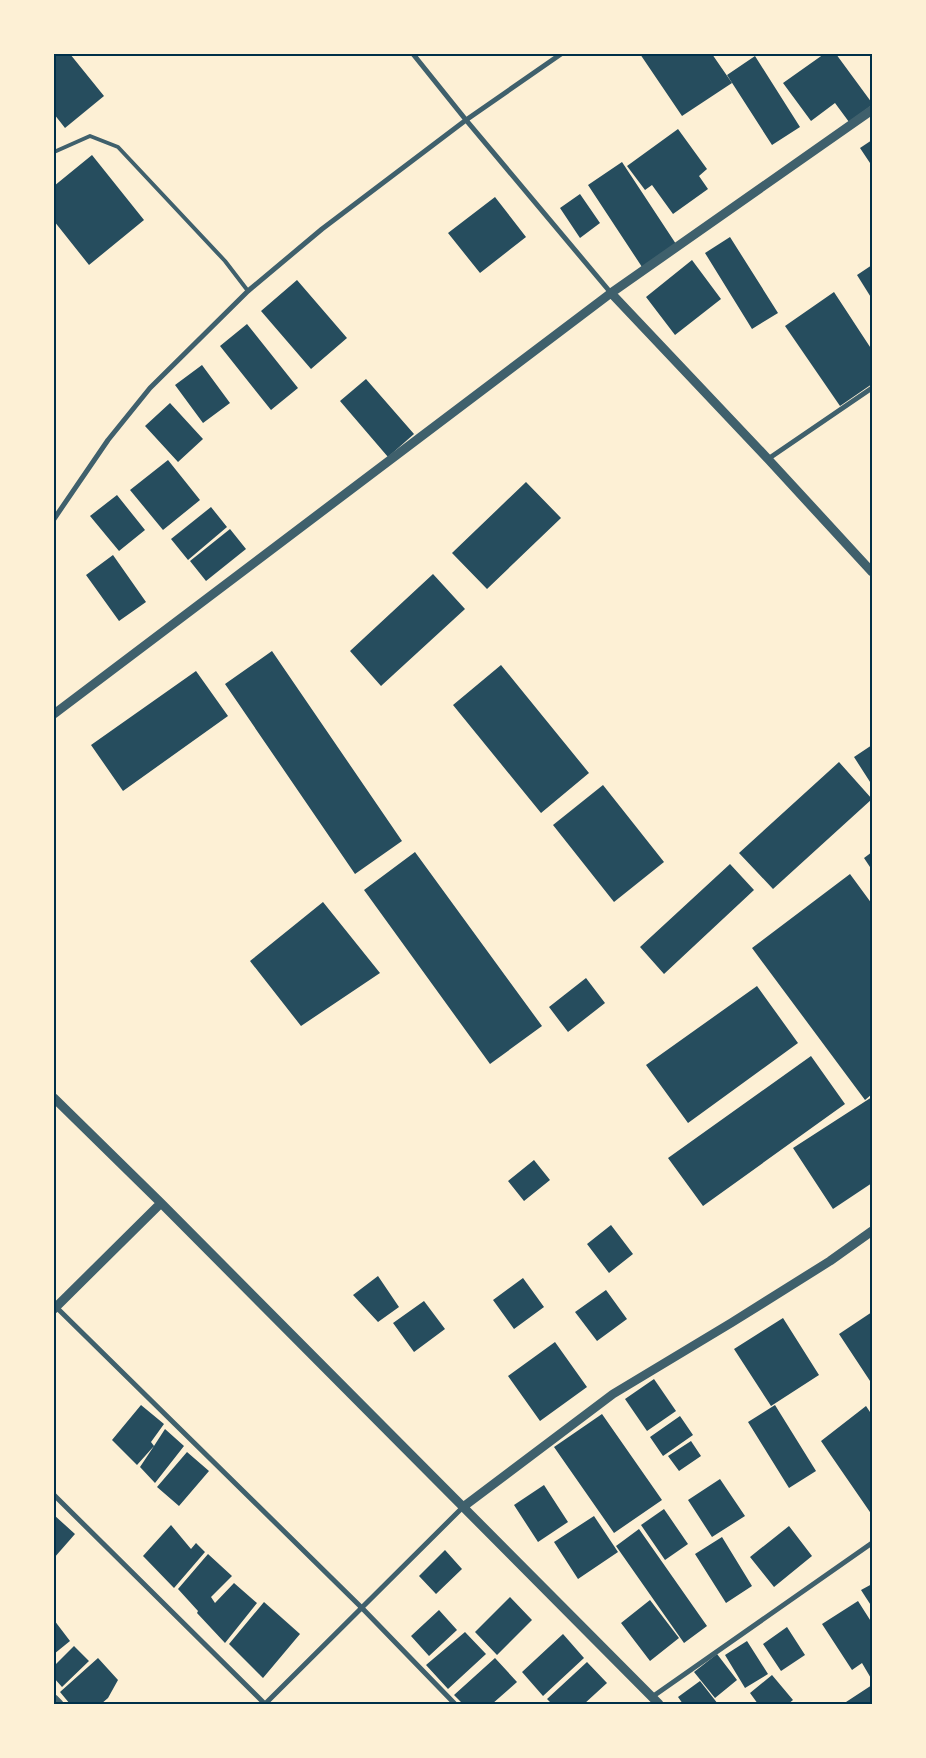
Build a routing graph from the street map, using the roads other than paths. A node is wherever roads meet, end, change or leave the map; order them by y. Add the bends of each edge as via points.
1 (413, 54) edge
2 (561, 54) edge
3 (872, 110) edge
4 (466, 120) junction
5 (54, 152) edge
6 (248, 291) junction
7 (611, 293) junction
8 (872, 388) edge
9 (768, 459) junction
10 (54, 518) edge
11 (872, 572) edge
12 (54, 714) edge
13 (54, 1098) edge
14 (161, 1203) junction
15 (872, 1231) edge
16 (54, 1307) edge
17 (54, 1495) edge
18 (463, 1507) junction
19 (872, 1543) edge
20 (362, 1608) junction
21 (54, 1699) edge
22 (656, 1701) edge
23 (59, 1704) edge
24 (265, 1704) edge
25 (455, 1704) edge

1 - 4 street
2 - 4 street
3 - 7 street
4 - 6 street via 322,229
4 - 7 street
5 - 6 lane via 90,136 118,147 225,261
6 - 10 street via 150,388 108,440
7 - 9 street
7 - 12 street
8 - 9 street
9 - 11 street
13 - 14 street
14 - 16 street
14 - 18 street
15 - 18 street via 613,1394
16 - 20 street
17 - 24 street
18 - 20 street
18 - 22 street
19 - 22 street
20 - 24 street
20 - 25 street
21 - 23 street

